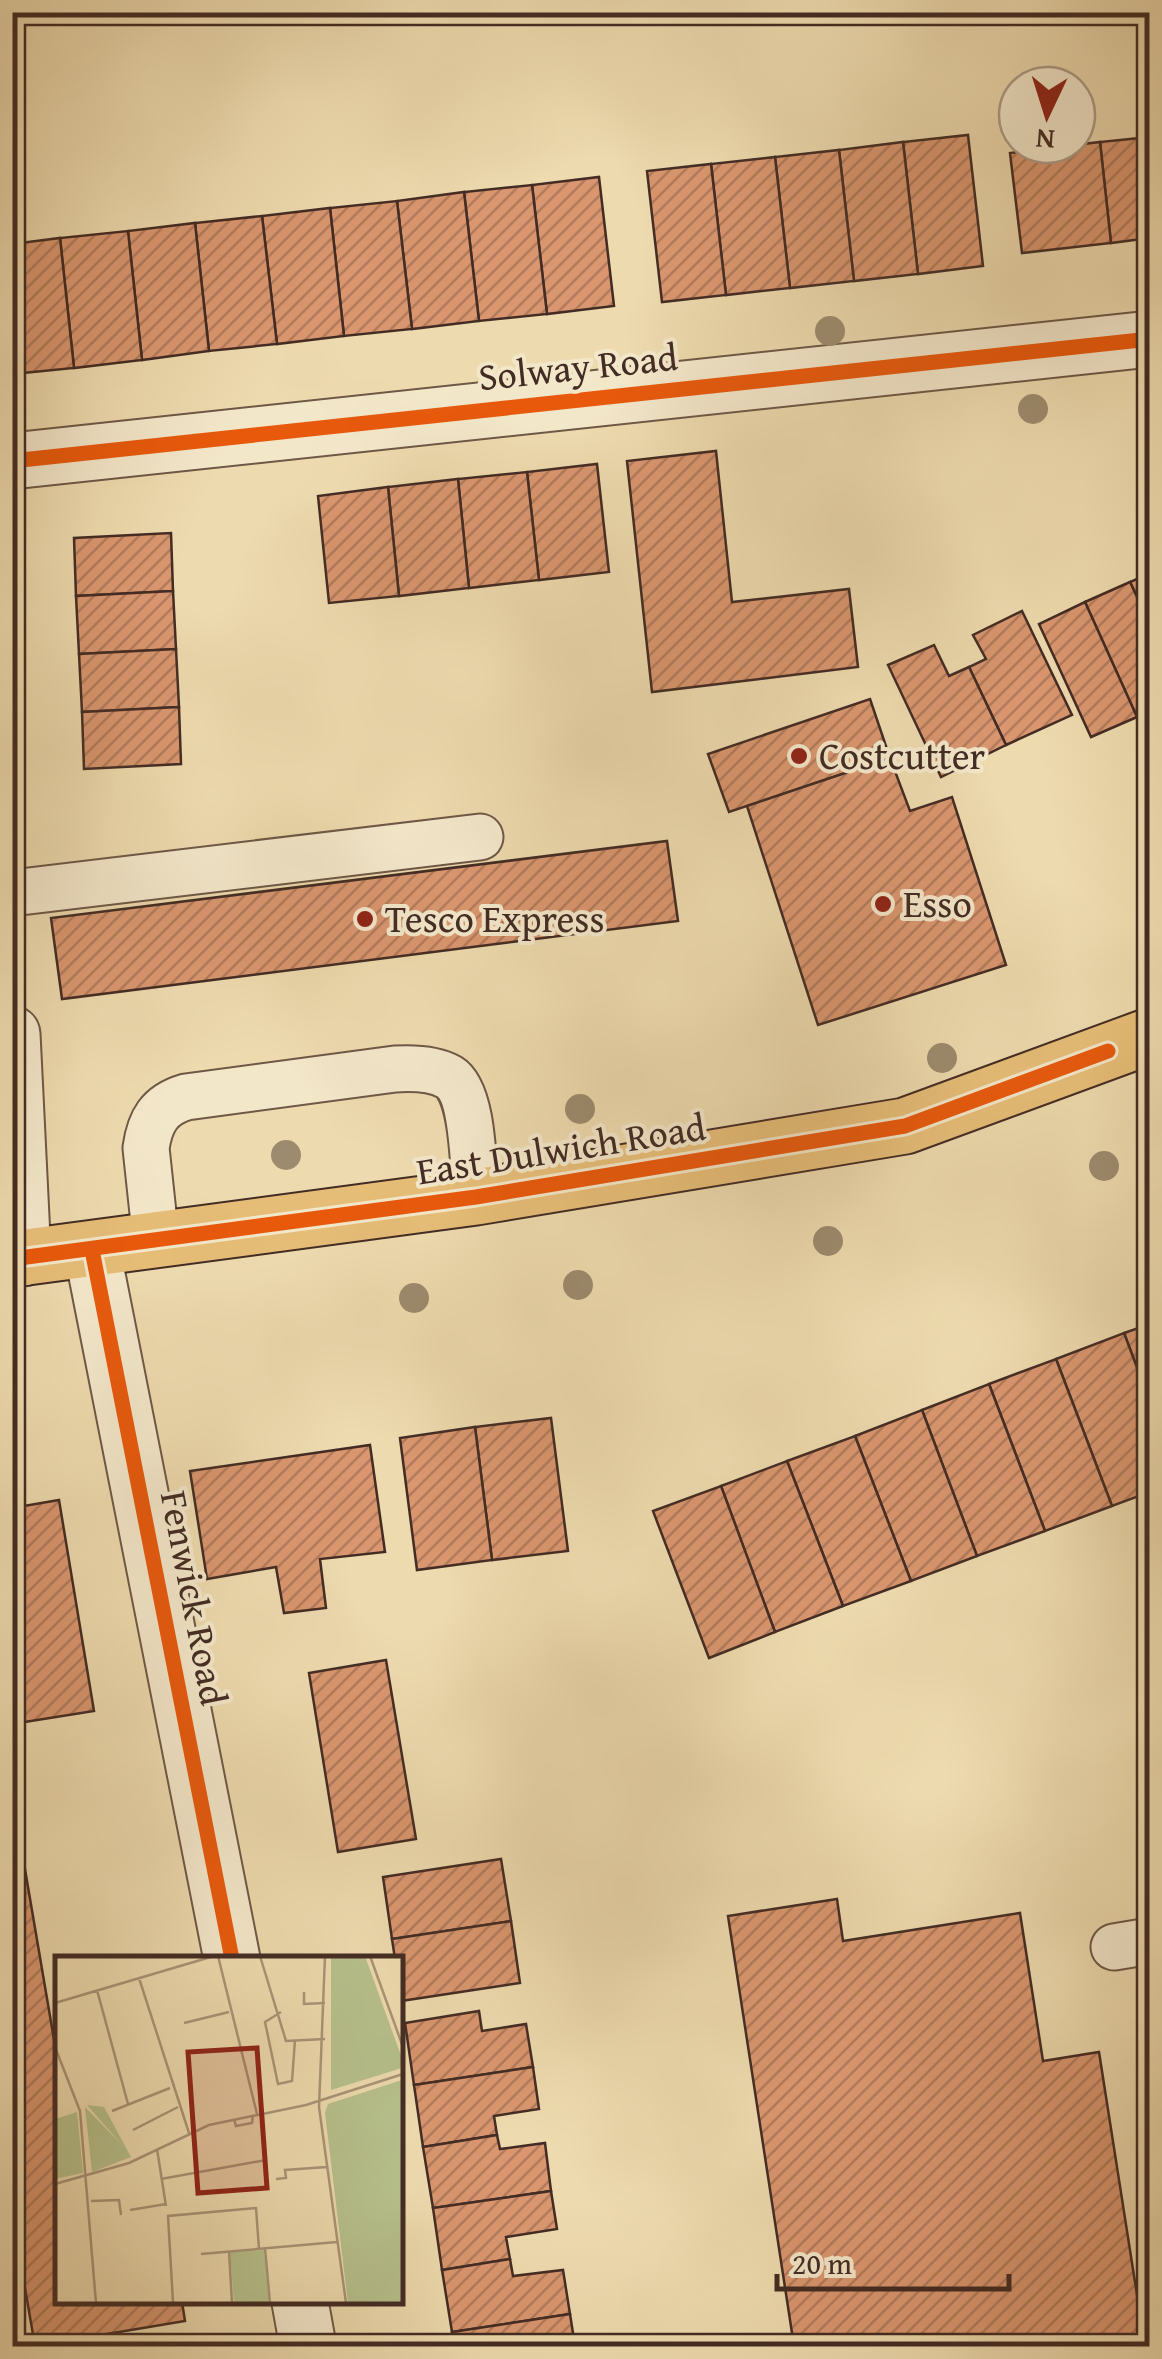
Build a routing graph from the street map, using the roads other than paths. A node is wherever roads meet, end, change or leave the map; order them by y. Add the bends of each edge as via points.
1 (1150, 339) edge
2 (12, 460) edge
3 (480, 837) dead end
4 (12, 893) edge
5 (12, 1034) edge
6 (1150, 1036) edge
7 (476, 1197) junction
8 (156, 1241) junction
9 (92, 1250) junction
10 (18, 1258) edge
11 (231, 1956) edge
12 (300, 2304) edge
13 (308, 2346) edge

1 - 2 street, Solway Road
3 - 4 lane
5 - 10 street
6 - 7 main road, East Dulwich Road via 905,1126
7 - 8 main road, East Dulwich Road
7 - 8 lane via 466,1105 449,1077 395,1069 205,1095 168,1103 152,1122 146,1148
8 - 9 main road, East Dulwich Road
9 - 10 main road, East Dulwich Road
9 - 11 street, Fenwick Road
12 - 13 street

